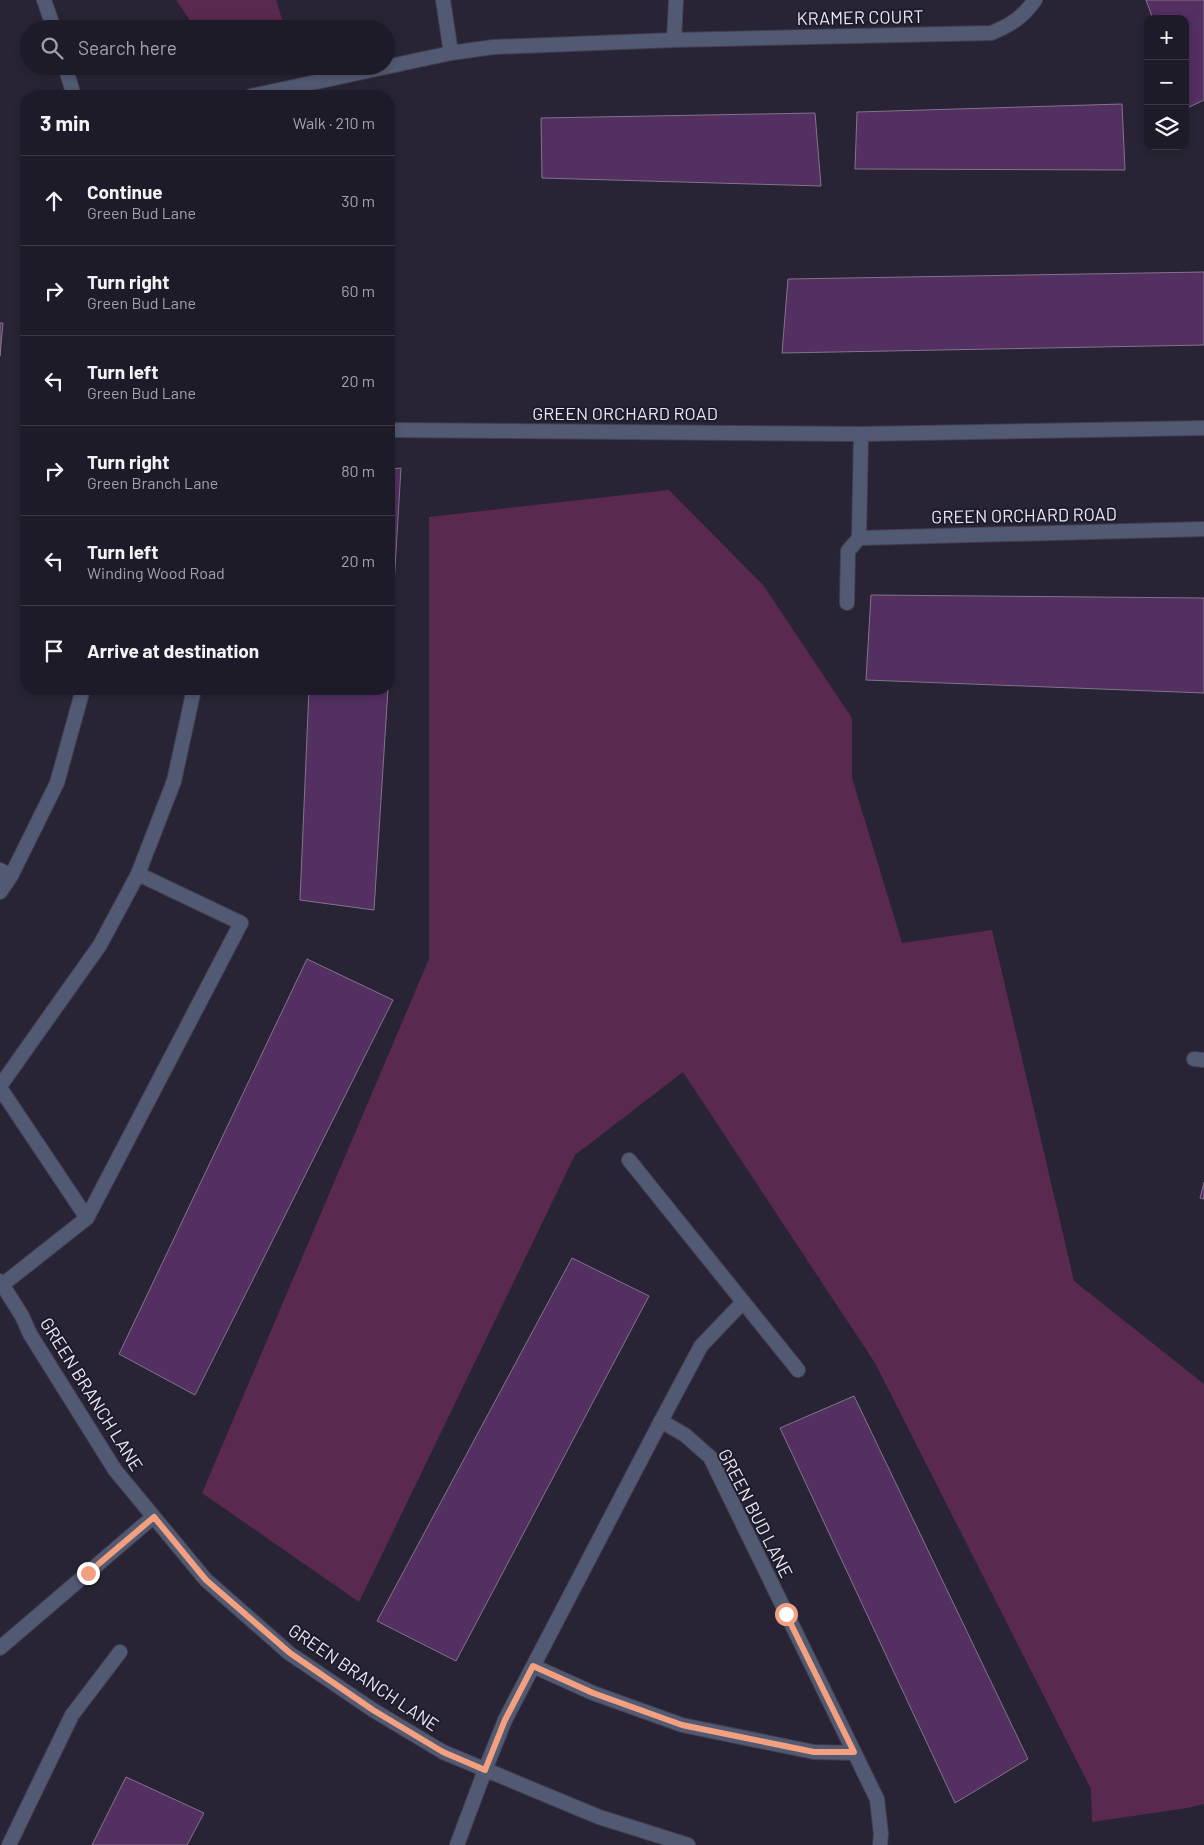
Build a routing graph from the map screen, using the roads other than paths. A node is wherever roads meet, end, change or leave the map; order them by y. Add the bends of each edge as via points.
1 (44, 0) edge
2 (442, 0) edge
3 (676, 0) edge
4 (1035, 0) edge
5 (51, 20) edge
6 (674, 40) junction
7 (451, 53) junction
8 (395, 65) edge
9 (68, 75) edge
10 (349, 75) edge
11 (72, 90) edge
12 (279, 90) edge
13 (1204, 428) edge
14 (395, 430) edge
15 (861, 434) junction
16 (1204, 530) edge
17 (859, 538) junction
18 (848, 603) dead end
19 (81, 695) edge
20 (193, 695) edge
21 (6, 873) edge
22 (138, 874) junction
23 (0, 892) edge
24 (0, 1087) edge
25 (628, 1160) dead end
26 (87, 1218) junction
27 (1, 1283) edge
28 (743, 1302) junction
29 (798, 1370) dead end
30 (661, 1421) junction
31 (154, 1517) junction
32 (0, 1648) edge
33 (120, 1652) dead end
34 (533, 1666) junction
35 (854, 1752) junction
36 (485, 1770) junction
37 (8, 1845) edge
38 (458, 1845) edge
39 (688, 1845) edge
40 (880, 1845) edge

1 - 5 street
2 - 7 street
3 - 6 street
4 - 6 street, KRAMER COURT via 1009,26 991,33
6 - 7 street, KRAMER COURT via 493,47
7 - 8 street, KRAMER COURT
9 - 11 street
10 - 12 street, KRAMER COURT
13 - 15 street, GREEN ORCHARD ROAD
14 - 15 street, GREEN ORCHARD ROAD
15 - 17 street
16 - 17 street, GREEN ORCHARD ROAD
17 - 18 street via 848,551
19 - 21 street via 57,783
20 - 22 street via 174,781
21 - 23 street
22 - 24 street via 100,945
22 - 26 street via 241,923
24 - 26 street
25 - 28 street
26 - 27 street
27 - 31 street, GREEN BRANCH LANE via 115,1470
28 - 29 street
28 - 30 street via 701,1346
30 - 34 street
30 - 35 street, GREEN BUD LANE via 685,1435 710,1457
31 - 32 street
31 - 36 street, GREEN BRANCH LANE via 206,1580 290,1653 373,1710 443,1752
33 - 37 street via 72,1715
34 - 35 street via 593,1693 682,1725 814,1752
34 - 36 street via 505,1720
35 - 40 street, GREEN BUD LANE via 878,1799
36 - 38 street
36 - 39 street, GREEN BRANCH LANE via 598,1817

